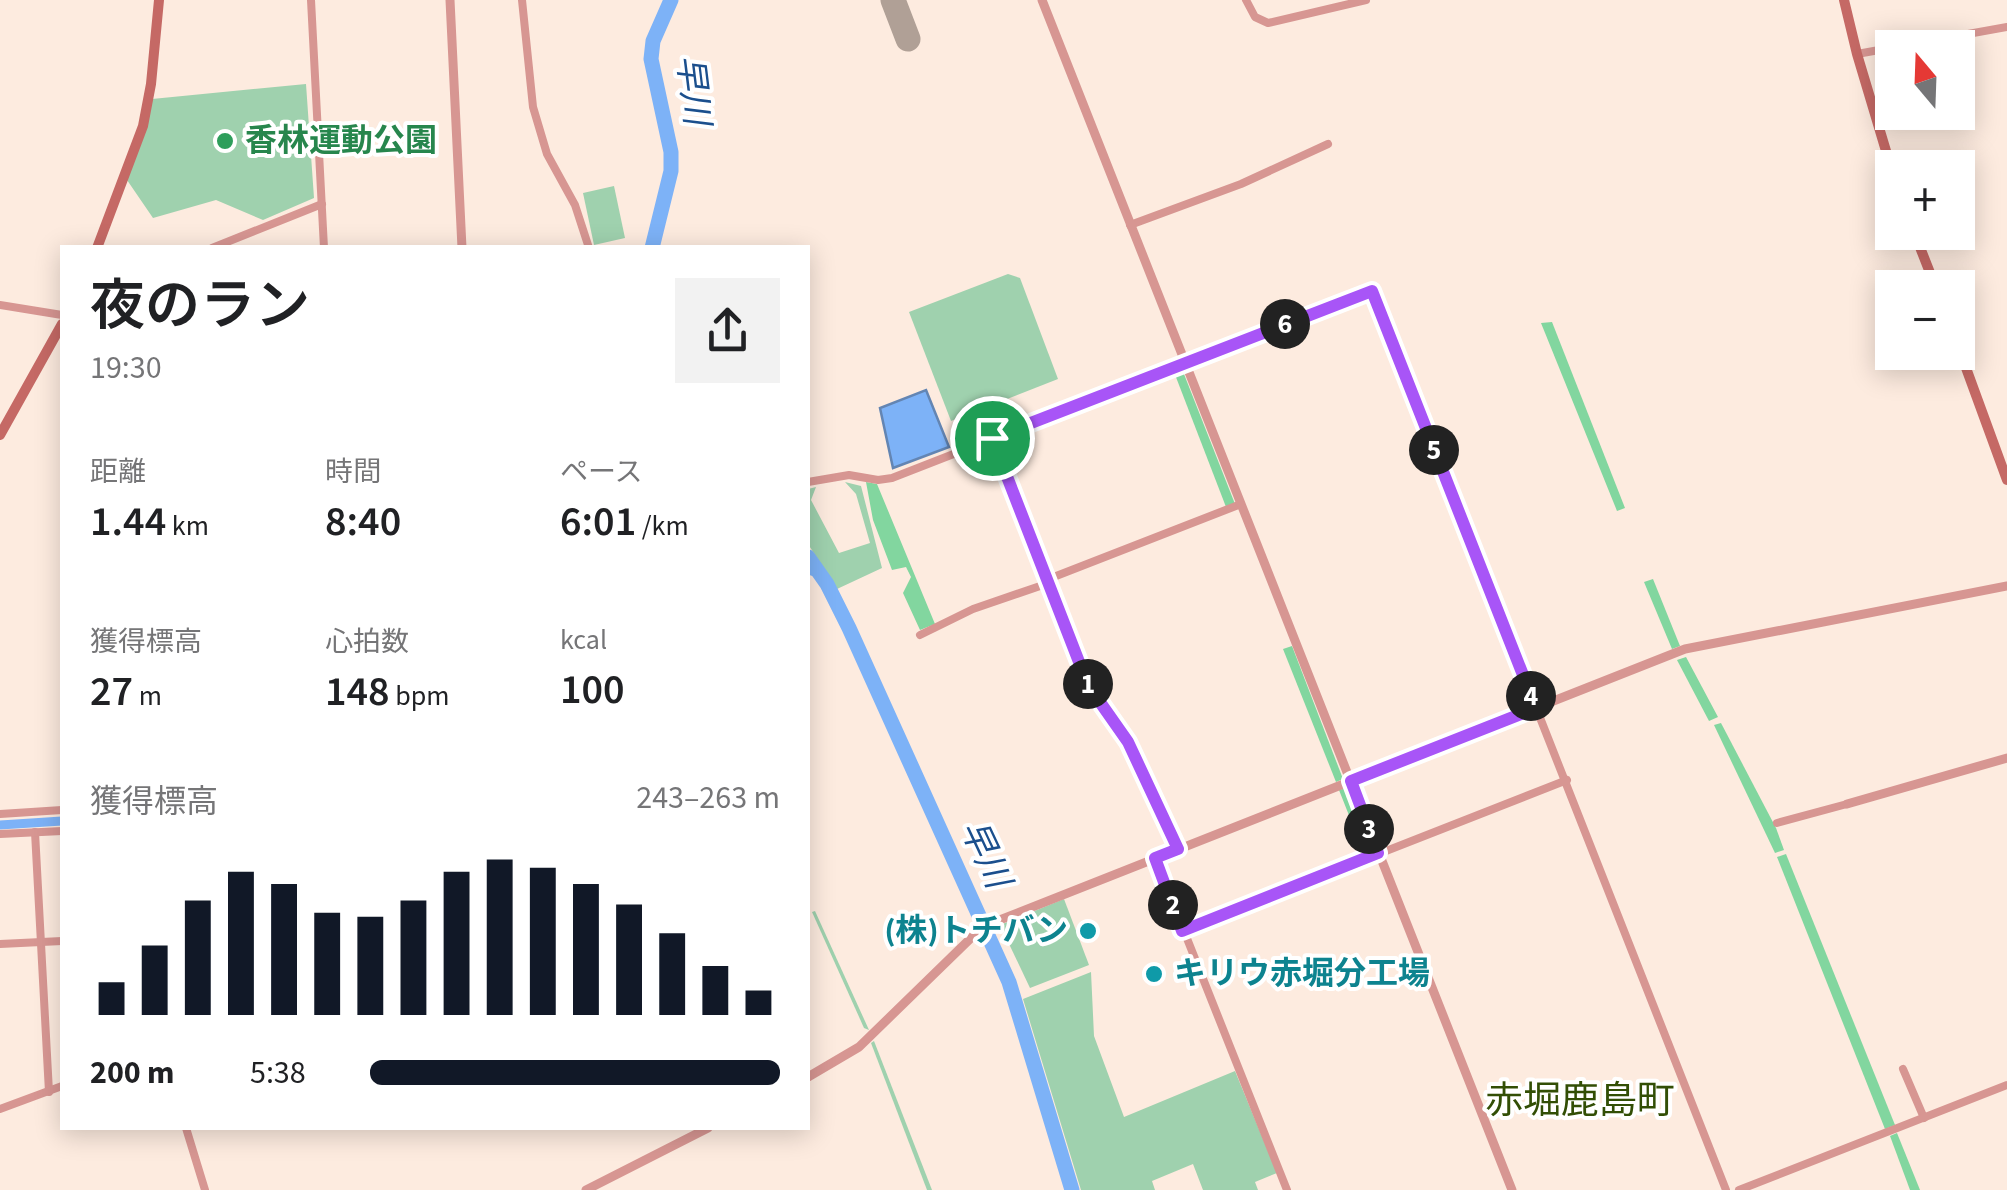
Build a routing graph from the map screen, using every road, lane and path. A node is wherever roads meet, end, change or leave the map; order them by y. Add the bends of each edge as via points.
1 (159, 0) edge
2 (311, 0) edge
3 (450, 0) edge
4 (522, 0) edge
5 (1042, 0) edge
6 (1246, 0) edge
7 (1366, 0) edge
8 (1844, 0) edge
9 (2007, 27) edge
10 (1857, 54) junction
11 (1328, 144) dead end
12 (1886, 150) edge
13 (322, 204) junction
14 (1130, 225) junction
15 (98, 245) edge
16 (220, 245) edge
17 (324, 245) edge
18 (462, 245) edge
19 (588, 245) edge
20 (0, 306) edge
21 (60, 314) edge
22 (60, 328) edge
23 (1186, 363) junction
24 (1967, 370) edge
25 (0, 435) edge
26 (992, 438) junction
27 (2007, 480) edge
28 (810, 482) edge
29 (1241, 504) junction
30 (1048, 580) junction
31 (2007, 586) edge
32 (920, 635) dead end
33 (1536, 708) junction
34 (2007, 758) edge
35 (1567, 780) junction
36 (1351, 781) junction
37 (1847, 804) joint
38 (60, 810) edge
39 (0, 814) edge
40 (1777, 823) dead end
41 (60, 831) edge
42 (35, 832) junction
43 (0, 834) edge
44 (1178, 849) junction
45 (1378, 853) junction
46 (1155, 858) junction
47 (1182, 931) junction
48 (60, 941) edge
49 (43, 942) junction
50 (0, 944) edge
51 (1903, 1069) dead end
52 (810, 1076) edge
53 (2007, 1086) edge
54 (60, 1087) edge
55 (48, 1092) junction
56 (0, 1109) edge
57 (1924, 1118) junction
58 (187, 1130) edge
59 (704, 1130) edge
60 (206, 1190) edge
61 (586, 1190) edge
62 (1287, 1190) edge
63 (1512, 1190) edge
64 (1726, 1190) edge
65 (1740, 1190) edge

1 - 15 main road via 142,126
2 - 13 street
3 - 18 street
4 - 19 street via 532,108
5 - 14 street
6 - 7 street via 1268,23
8 - 10 main road
9 - 10 street
10 - 12 main road
11 - 14 street
13 - 16 street
13 - 17 street
14 - 23 street
20 - 21 street
22 - 25 main road
23 - 26 street
23 - 29 street
23 - 33 street via 1372,291
24 - 27 main road
26 - 28 street via 886,480 849,475
26 - 30 street
29 - 30 street
29 - 36 street
30 - 32 street
30 - 44 street via 1088,685 1128,742
31 - 33 street via 1696,646
33 - 35 street
33 - 36 street
34 - 37 street
35 - 45 street
35 - 64 street
36 - 44 street
36 - 45 street
37 - 40 street
38 - 39 street
41 - 42 street
42 - 43 street
42 - 49 street
44 - 46 street
45 - 47 street
45 - 63 street
46 - 47 street
46 - 52 street via 992,923 859,1047
47 - 62 street
48 - 49 street
49 - 50 street
49 - 55 street
51 - 57 street
53 - 57 street
54 - 55 street
55 - 56 street
57 - 65 street
58 - 60 street
59 - 61 street

